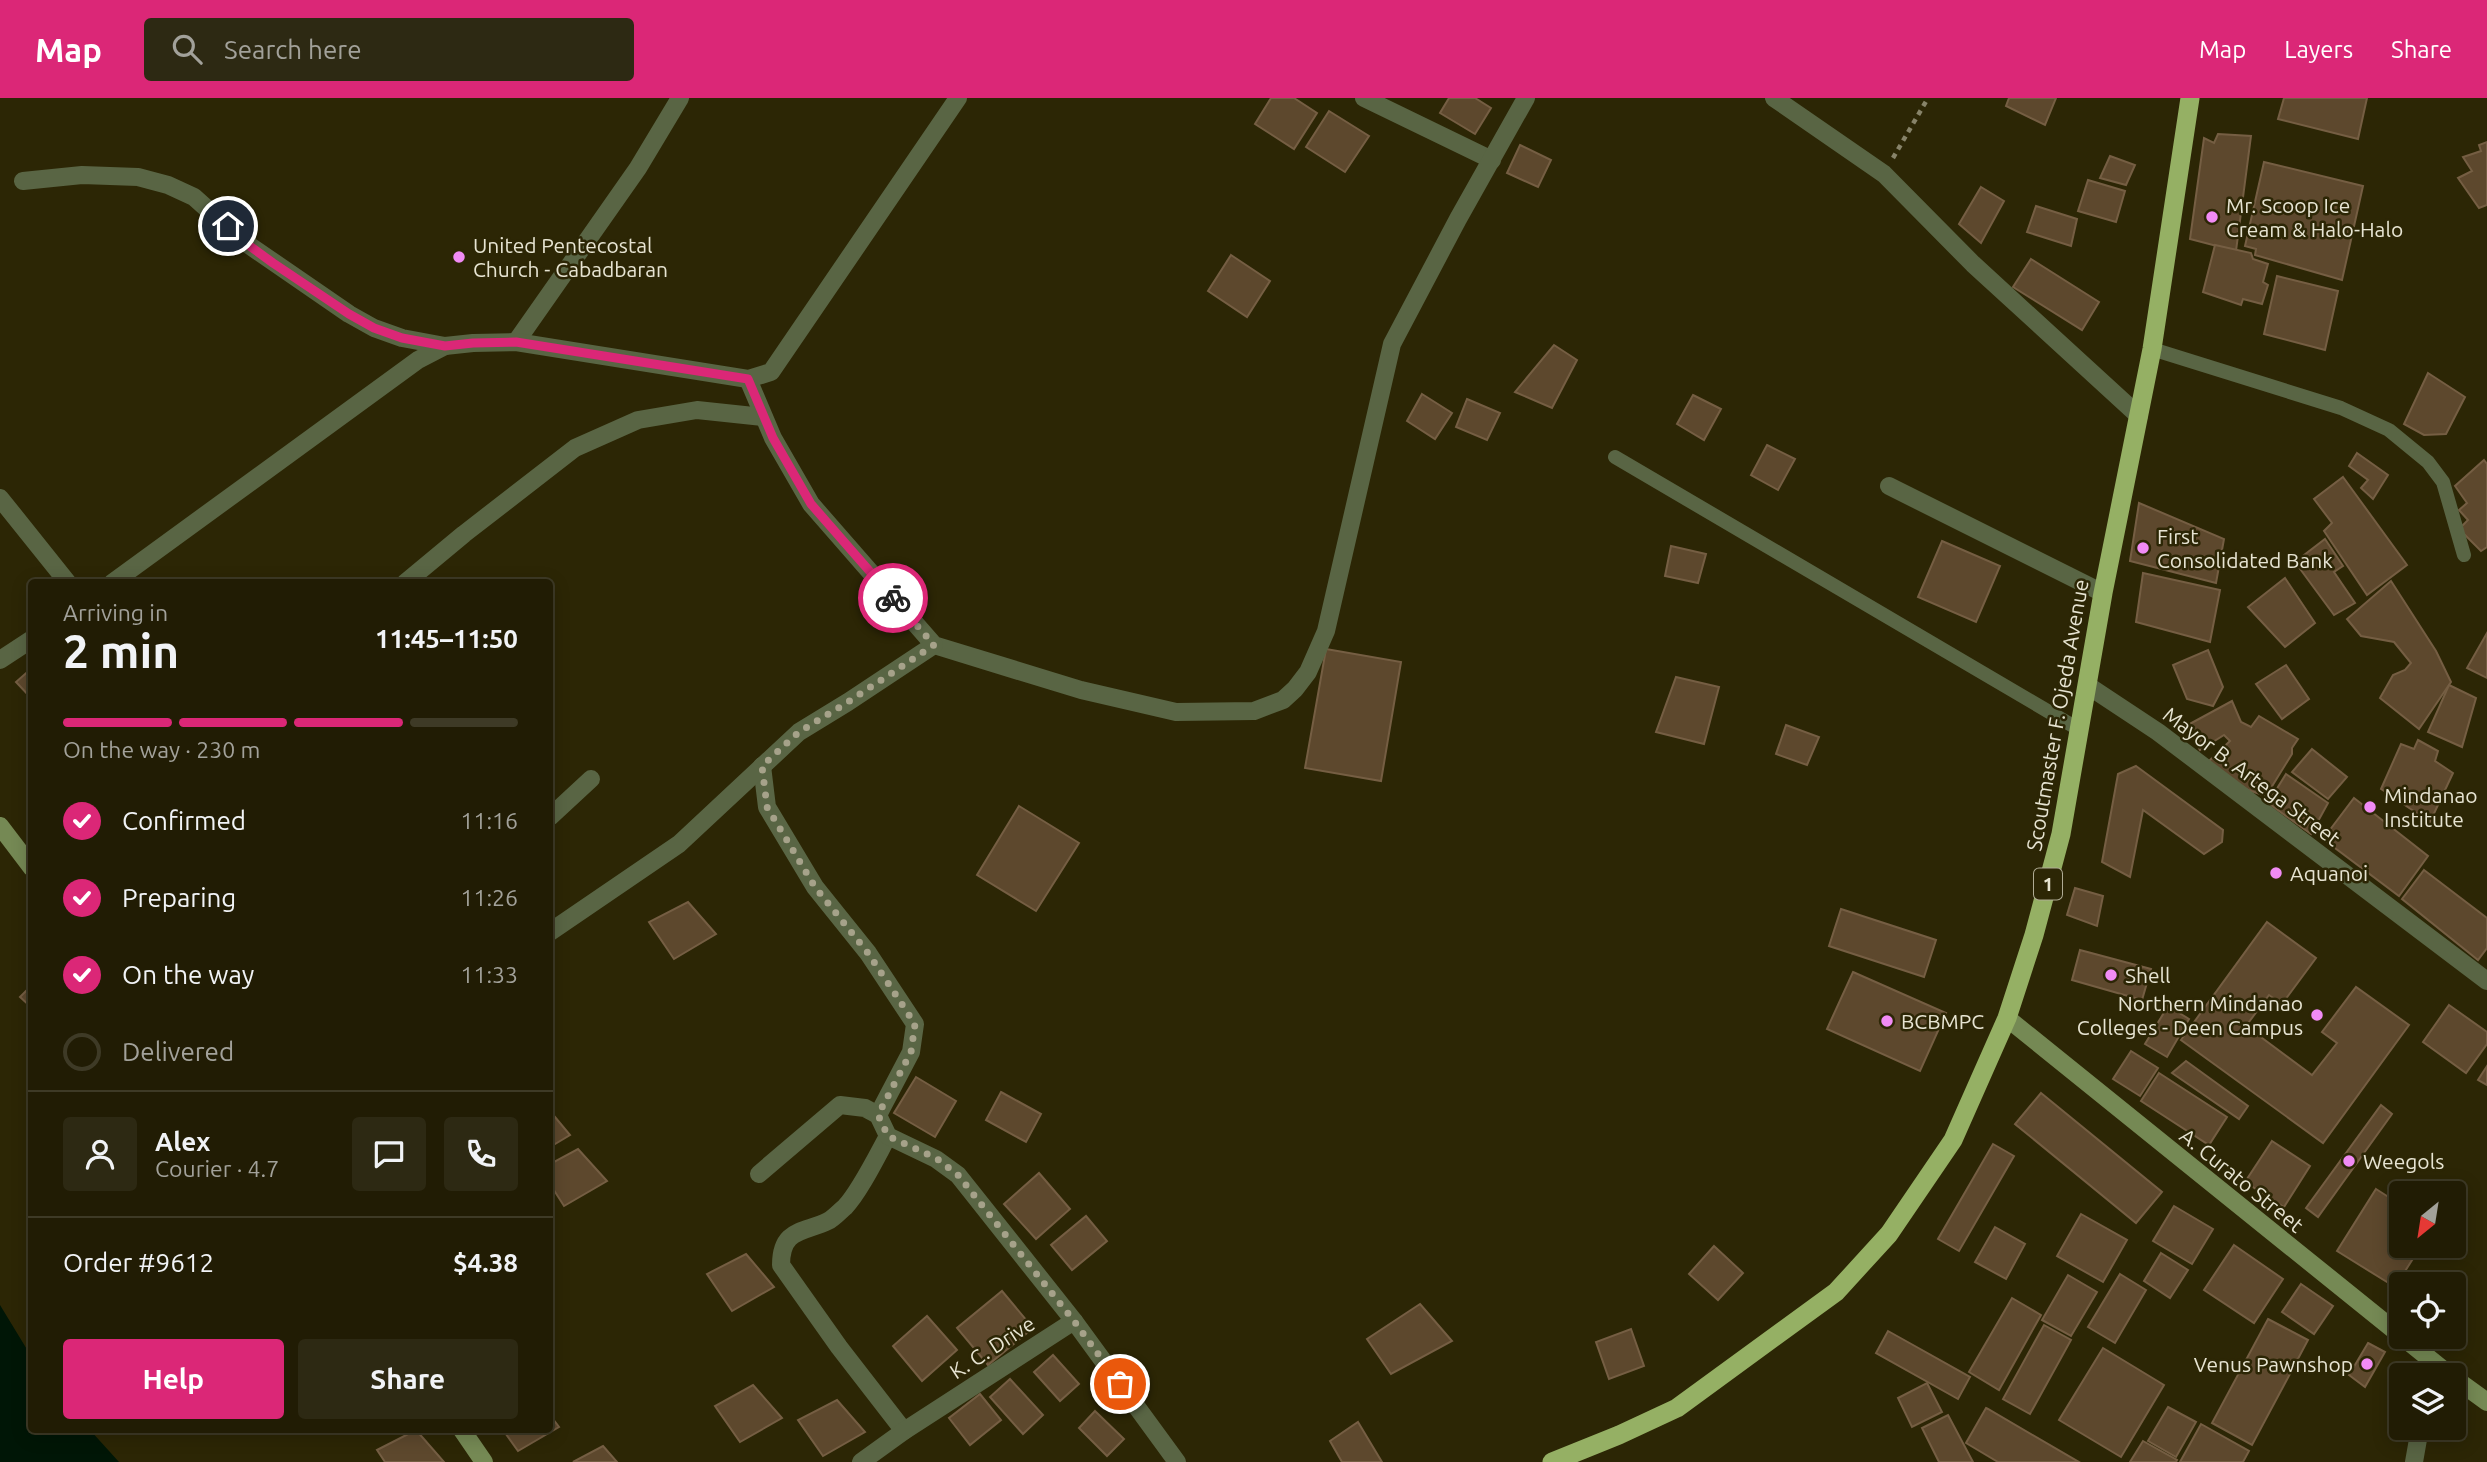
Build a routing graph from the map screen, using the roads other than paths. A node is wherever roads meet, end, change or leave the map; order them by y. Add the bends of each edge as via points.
1 (680, 98) edge
2 (958, 98) edge
3 (1364, 98) edge
4 (1526, 98) edge
5 (1774, 98) edge
6 (2190, 98) edge
7 (1492, 160) junction
8 (23, 181) dead end
9 (516, 342) junction
10 (445, 346) junction
11 (2152, 349) junction
12 (748, 379) junction
13 (2138, 416) junction
14 (763, 417) junction
15 (1615, 457) dead end
16 (1889, 486) dead end
17 (0, 498) edge
18 (2464, 555) dead end
19 (65, 579) edge
20 (117, 579) edge
21 (410, 579) edge
22 (2103, 593) junction
23 (28, 642) edge
24 (934, 645) junction
25 (0, 660) edge
26 (2088, 685) junction
27 (2080, 730) junction
28 (762, 766) junction
29 (591, 779) dead end
30 (553, 814) edge
31 (0, 826) edge
32 (28, 863) edge
33 (553, 930) edge
34 (2487, 981) edge
35 (2007, 1018) junction
36 (878, 1115) junction
37 (888, 1136) junction
38 (759, 1174) dead end
39 (1074, 1321) junction
40 (2424, 1363) edge
41 (2466, 1387) edge
42 (2487, 1402) edge
43 (904, 1431) junction
44 (464, 1433) edge
45 (2418, 1440) edge
46 (484, 1462) edge
47 (861, 1462) edge
48 (1177, 1462) edge
49 (1552, 1462) edge
50 (2414, 1462) edge

1 - 9 street via 638,168
2 - 12 street via 771,372
3 - 7 street
4 - 7 street
5 - 13 street via 1884,174 1973,264
6 - 11 highway, Scoutmaster F. Ojeda Avenue / 1
7 - 24 street via 1392,344 1326,631 1308,672 1283,700 1254,711 1176,712 1081,690
8 - 10 street via 82,175 138,177 168,185 194,197 243,241 349,314 402,338
9 - 10 street
9 - 12 street
10 - 20 street via 418,360
11 - 13 highway, Scoutmaster F. Ojeda Avenue / 1
11 - 18 lane via 2341,408 2389,430 2428,462 2443,482
12 - 14 street
13 - 22 highway, Scoutmaster F. Ojeda Avenue / 1
14 - 21 street via 697,410 638,420 575,448
14 - 24 street via 811,504
15 - 27 lane
16 - 22 street
17 - 19 street
22 - 26 highway, Scoutmaster F. Ojeda Avenue / 1
23 - 25 street
24 - 28 street via 799,732
26 - 27 highway, Scoutmaster F. Ojeda Avenue / 1
26 - 34 street, Mayor B. Artega Street via 2158,732
27 - 35 highway, Scoutmaster F. Ojeda Avenue / 1 via 2062,834
28 - 33 street via 679,844
28 - 36 street via 767,807 815,887 868,953 915,1024 911,1052
29 - 30 street
31 - 32 main road
35 - 40 main road, A. Curato Street
35 - 49 highway, Scoutmaster F. Ojeda Avenue / 1 via 1953,1140 1889,1234 1836,1292 1676,1408
36 - 37 street
36 - 38 street via 840,1105
37 - 39 street via 936,1158 958,1175
37 - 43 street via 848,1204 828,1221 791,1237 781,1251 781,1265
39 - 43 street, K. C. Drive
39 - 48 street
41 - 42 main road, A. Curato Street
43 - 47 street, K. C. Drive
44 - 46 main road
45 - 50 street

